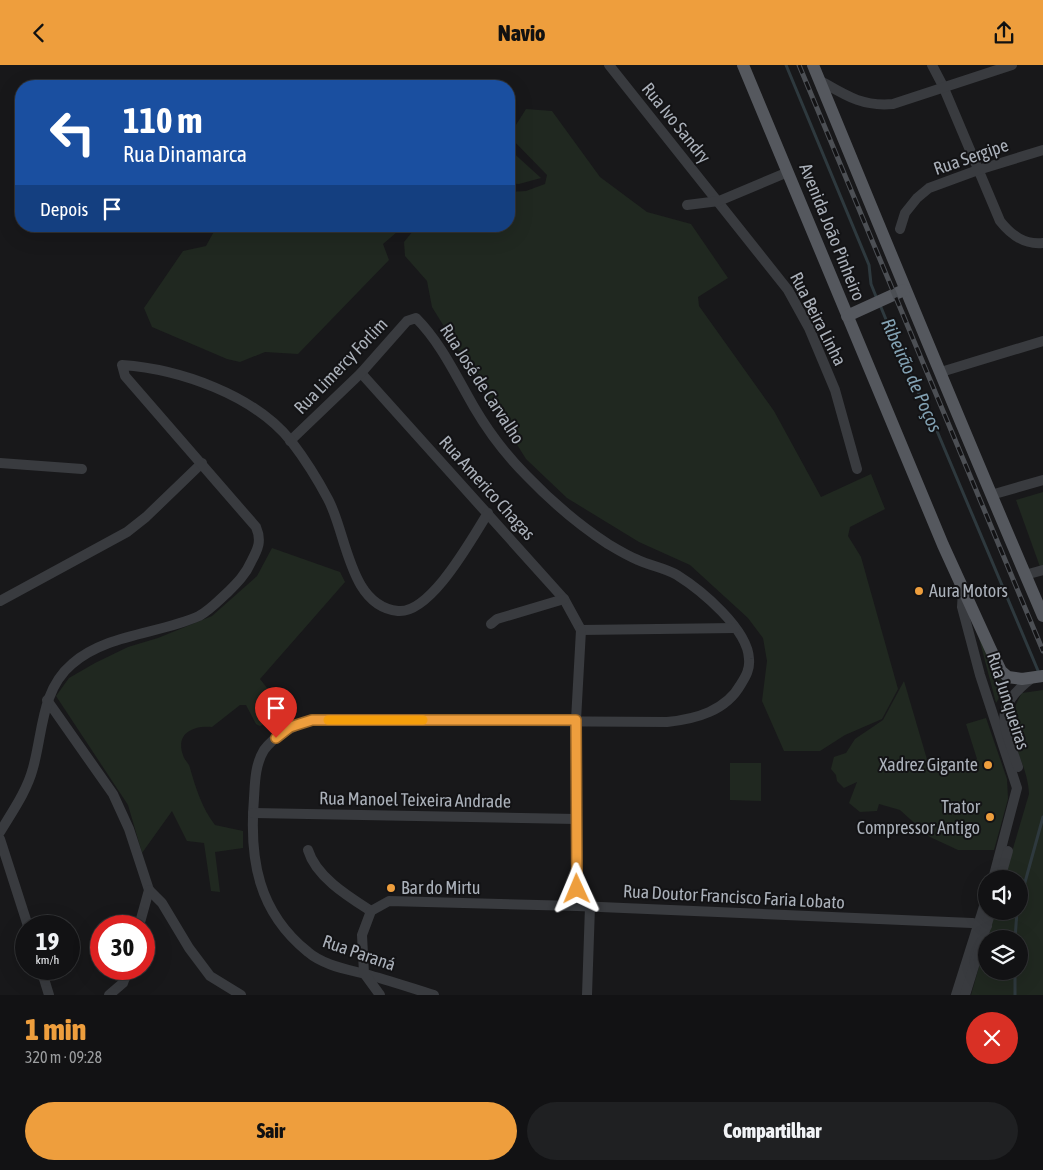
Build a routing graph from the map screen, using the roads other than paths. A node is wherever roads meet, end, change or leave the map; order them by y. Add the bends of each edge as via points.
1 (609, 65) edge
2 (743, 65) edge
3 (813, 65) edge
4 (932, 65) edge
5 (1012, 65) edge
6 (819, 80) junction
7 (943, 86) junction
8 (846, 95) junction
9 (827, 100) junction
10 (1043, 150) edge
11 (978, 170) junction
12 (788, 172) junction
13 (719, 201) junction
14 (687, 205) dead end
15 (900, 229) dead end
16 (1043, 243) edge
17 (900, 292) junction
18 (847, 316) junction
19 (416, 318) joint
20 (1043, 341) edge
21 (941, 372) junction
22 (361, 373) junction
23 (290, 441) junction
24 (0, 463) edge
25 (202, 463) junction
26 (82, 469) dead end
27 (857, 469) dead end
28 (1043, 479) edge
29 (991, 495) junction
30 (488, 513) junction
31 (1043, 570) edge
32 (1025, 575) junction
33 (963, 590) junction
34 (564, 599) junction
35 (0, 601) edge
36 (1043, 616) edge
37 (491, 624) dead end
38 (735, 628) junction
39 (581, 630) junction
40 (1043, 668) edge
41 (1030, 679) edge
42 (47, 700) junction
43 (576, 720) junction
44 (253, 813) junction
45 (576, 819) junction
46 (0, 832) edge
47 (0, 839) edge
48 (308, 850) dead end
49 (995, 870) edge
50 (1003, 870) edge
51 (149, 890) junction
52 (577, 906) junction
53 (590, 907) junction
54 (371, 911) junction
55 (24, 915) edge
56 (142, 915) edge
57 (984, 920) edge
58 (986, 920) edge
59 (983, 925) junction
60 (364, 973) junction
61 (44, 980) edge
62 (124, 980) edge
63 (49, 995) edge
64 (109, 995) edge
65 (240, 995) edge
66 (380, 995) edge
67 (434, 995) edge
68 (587, 995) edge
69 (956, 995) edge
70 (965, 995) edge

1 - 13 street, Rua Ivo Sandry
2 - 12 main road, Avenida João Pinheiro
3 - 6 main road
4 - 7 street
5 - 7 street
6 - 8 street
6 - 9 main road
7 - 8 street via 894,104 860,102
7 - 11 street
8 - 9 street
9 - 17 main road
10 - 11 street, Rua Sergipe
11 - 15 street, Rua Sergipe via 929,188 905,213
11 - 16 street via 1000,221 1009,233 1020,240
12 - 13 street
12 - 18 main road, Avenida João Pinheiro
13 - 14 street
13 - 27 street, Rua Beira Linha via 788,290 809,328 835,390
17 - 18 main road
17 - 21 main road
18 - 33 main road, Avenida João Pinheiro
19 - 22 street, Rua Limercy Forlim via 407,321
19 - 38 street, Rua José de Carvalho via 432,334 476,409 526,476 578,523 609,544 637,560 675,574 694,587
20 - 21 street
21 - 29 main road
22 - 23 street, Rua Limercy Forlim
22 - 30 street, Rua Americo Chagas
23 - 25 street via 262,416 227,392 188,378 122,365 125,376
23 - 30 street via 328,499 358,583 370,599 383,606 399,611 422,602 440,584
24 - 26 street
25 - 35 street via 127,532
25 - 42 street via 261,537 250,566 212,607 198,615 90,652 60,677
28 - 29 street
29 - 32 main road
30 - 34 street, Rua Americo Chagas
31 - 32 street
32 - 36 main road
33 - 41 main road, Avenida João Pinheiro via 1001,671 1008,677
33 - 49 street, Rua Junqueiras via 962,607 977,665 1017,788
34 - 37 street via 497,619
34 - 39 street, Rua Americo Chagas
38 - 39 street
38 - 43 street, Rua José de Carvalho via 744,641 749,659 748,673 738,690 708,714 667,722
39 - 43 street
40 - 41 main road
41 - 50 street, Rua Junqueiras via 1010,697 1004,711 1024,797
42 - 46 street via 33,769
42 - 51 street via 113,794 129,829
43 - 44 street, Rua Paraná via 312,720 290,727 264,751 256,768
43 - 45 street
44 - 45 street, Rua Manoel Teixeira Andrade
44 - 60 street, Rua Paraná via 254,860 262,891 273,914 289,936 310,954 346,970
45 - 52 street
47 - 55 street
48 - 54 street via 311,859 347,896
51 - 56 street
51 - 65 street via 162,903 210,976
52 - 53 street, Rua Doutor Francisco Faria Lobato
52 - 54 street, Rua Doutor Francisco Faria Lobato via 389,901
53 - 59 street, Rua Doutor Francisco Faria Lobato
53 - 68 street
54 - 60 street via 362,935
57 - 59 street
58 - 59 street
59 - 69 street
59 - 70 street
60 - 66 street
60 - 67 street, Rua Paraná
61 - 63 street
62 - 64 street

